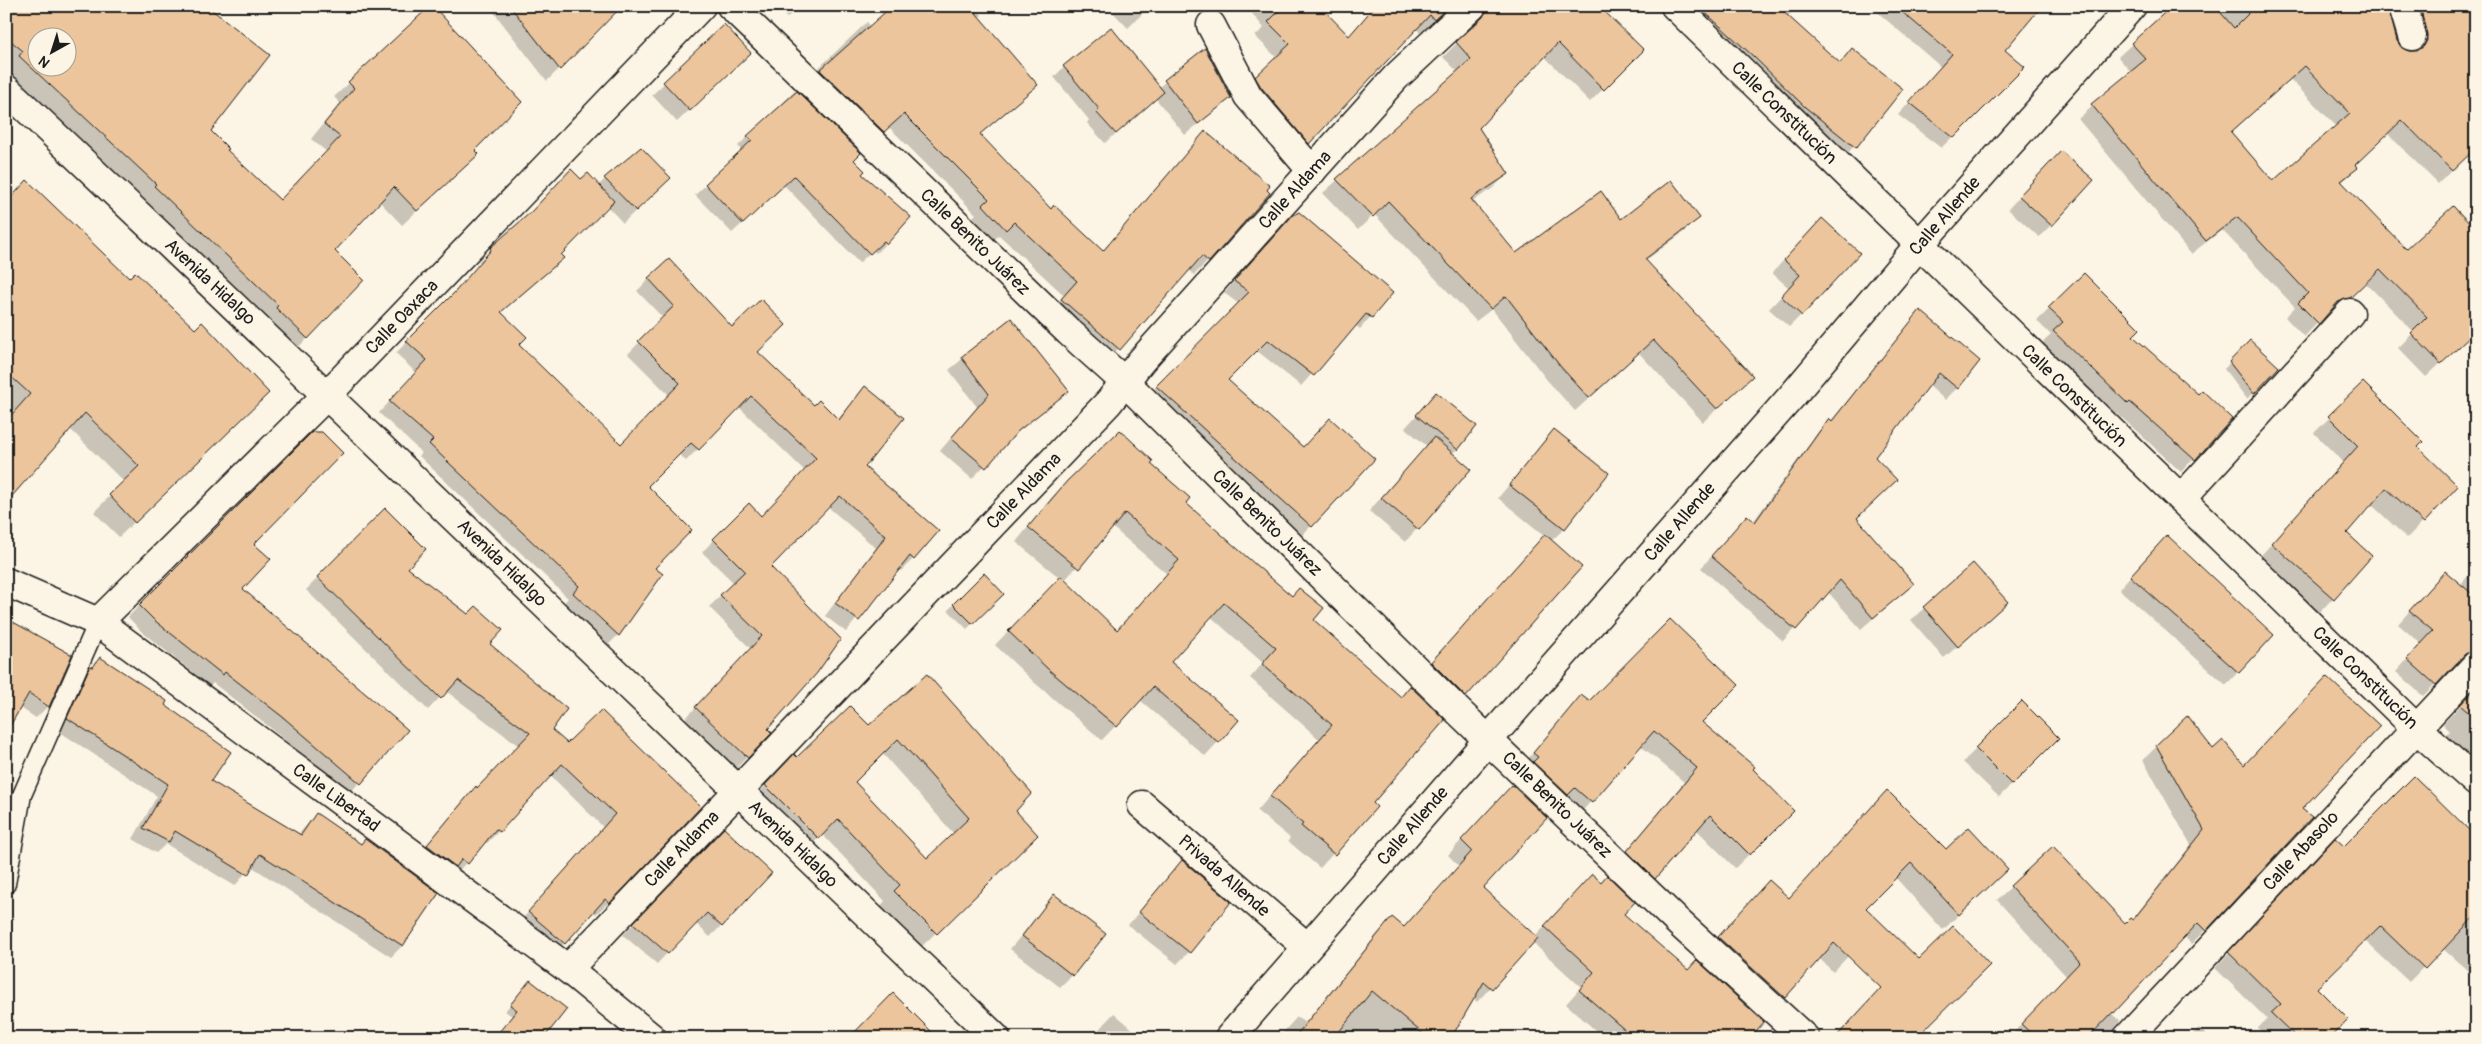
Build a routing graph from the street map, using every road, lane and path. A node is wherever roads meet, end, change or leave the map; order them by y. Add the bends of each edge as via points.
1 (700, 6) edge
2 (731, 6) edge
3 (1472, 6) edge
4 (1675, 6) edge
5 (2132, 6) edge
6 (2403, 6) edge
7 (1212, 26) dead end
8 (2412, 36) dead end
9 (6, 89) edge
10 (1312, 171) junction
11 (1919, 245) junction
12 (2350, 313) dead end
13 (1126, 383) junction
14 (328, 394) junction
15 (2180, 499) junction
16 (6, 582) edge
17 (98, 622) junction
18 (2476, 665) edge
19 (2416, 728) junction
20 (1489, 739) junction
21 (2476, 782) edge
22 (737, 791) junction
23 (1142, 805) dead end
24 (6, 884) edge
25 (1307, 947) junction
26 (568, 969) junction
27 (652, 1038) edge
28 (996, 1038) edge
29 (1229, 1038) edge
30 (1805, 1038) edge
31 (2127, 1038) edge

1 - 14 street, Calle Oaxaca
2 - 13 street, Calle Benito Juárez
3 - 10 street, Calle Aldama via 1396,77
4 - 11 street, Calle Constitución
5 - 11 street, Calle Allende
6 - 8 street
7 - 10 street via 1248,96
9 - 14 street, Avenida Hidalgo
10 - 13 street, Calle Aldama via 1141,361
11 - 15 street, Calle Constitución
11 - 20 street, Calle Allende via 1792,396
12 - 15 street
13 - 20 street, Calle Benito Juárez
13 - 22 street, Calle Aldama
14 - 17 street, Calle Oaxaca
14 - 22 street, Avenida Hidalgo
15 - 19 street, Calle Constitución
16 - 17 street, Calle Libertad
17 - 24 lane via 22,795
17 - 26 street, Calle Libertad
18 - 19 street, Calle Abasolo
19 - 21 street, Calle Constitución
19 - 31 street, Calle Abasolo
20 - 25 street, Calle Allende
20 - 30 street, Calle Benito Juárez via 1678,922
22 - 26 street, Calle Aldama
22 - 28 street, Avenida Hidalgo
23 - 25 street, Privada Allende
25 - 29 street, Calle Allende
26 - 27 street, Calle Libertad

